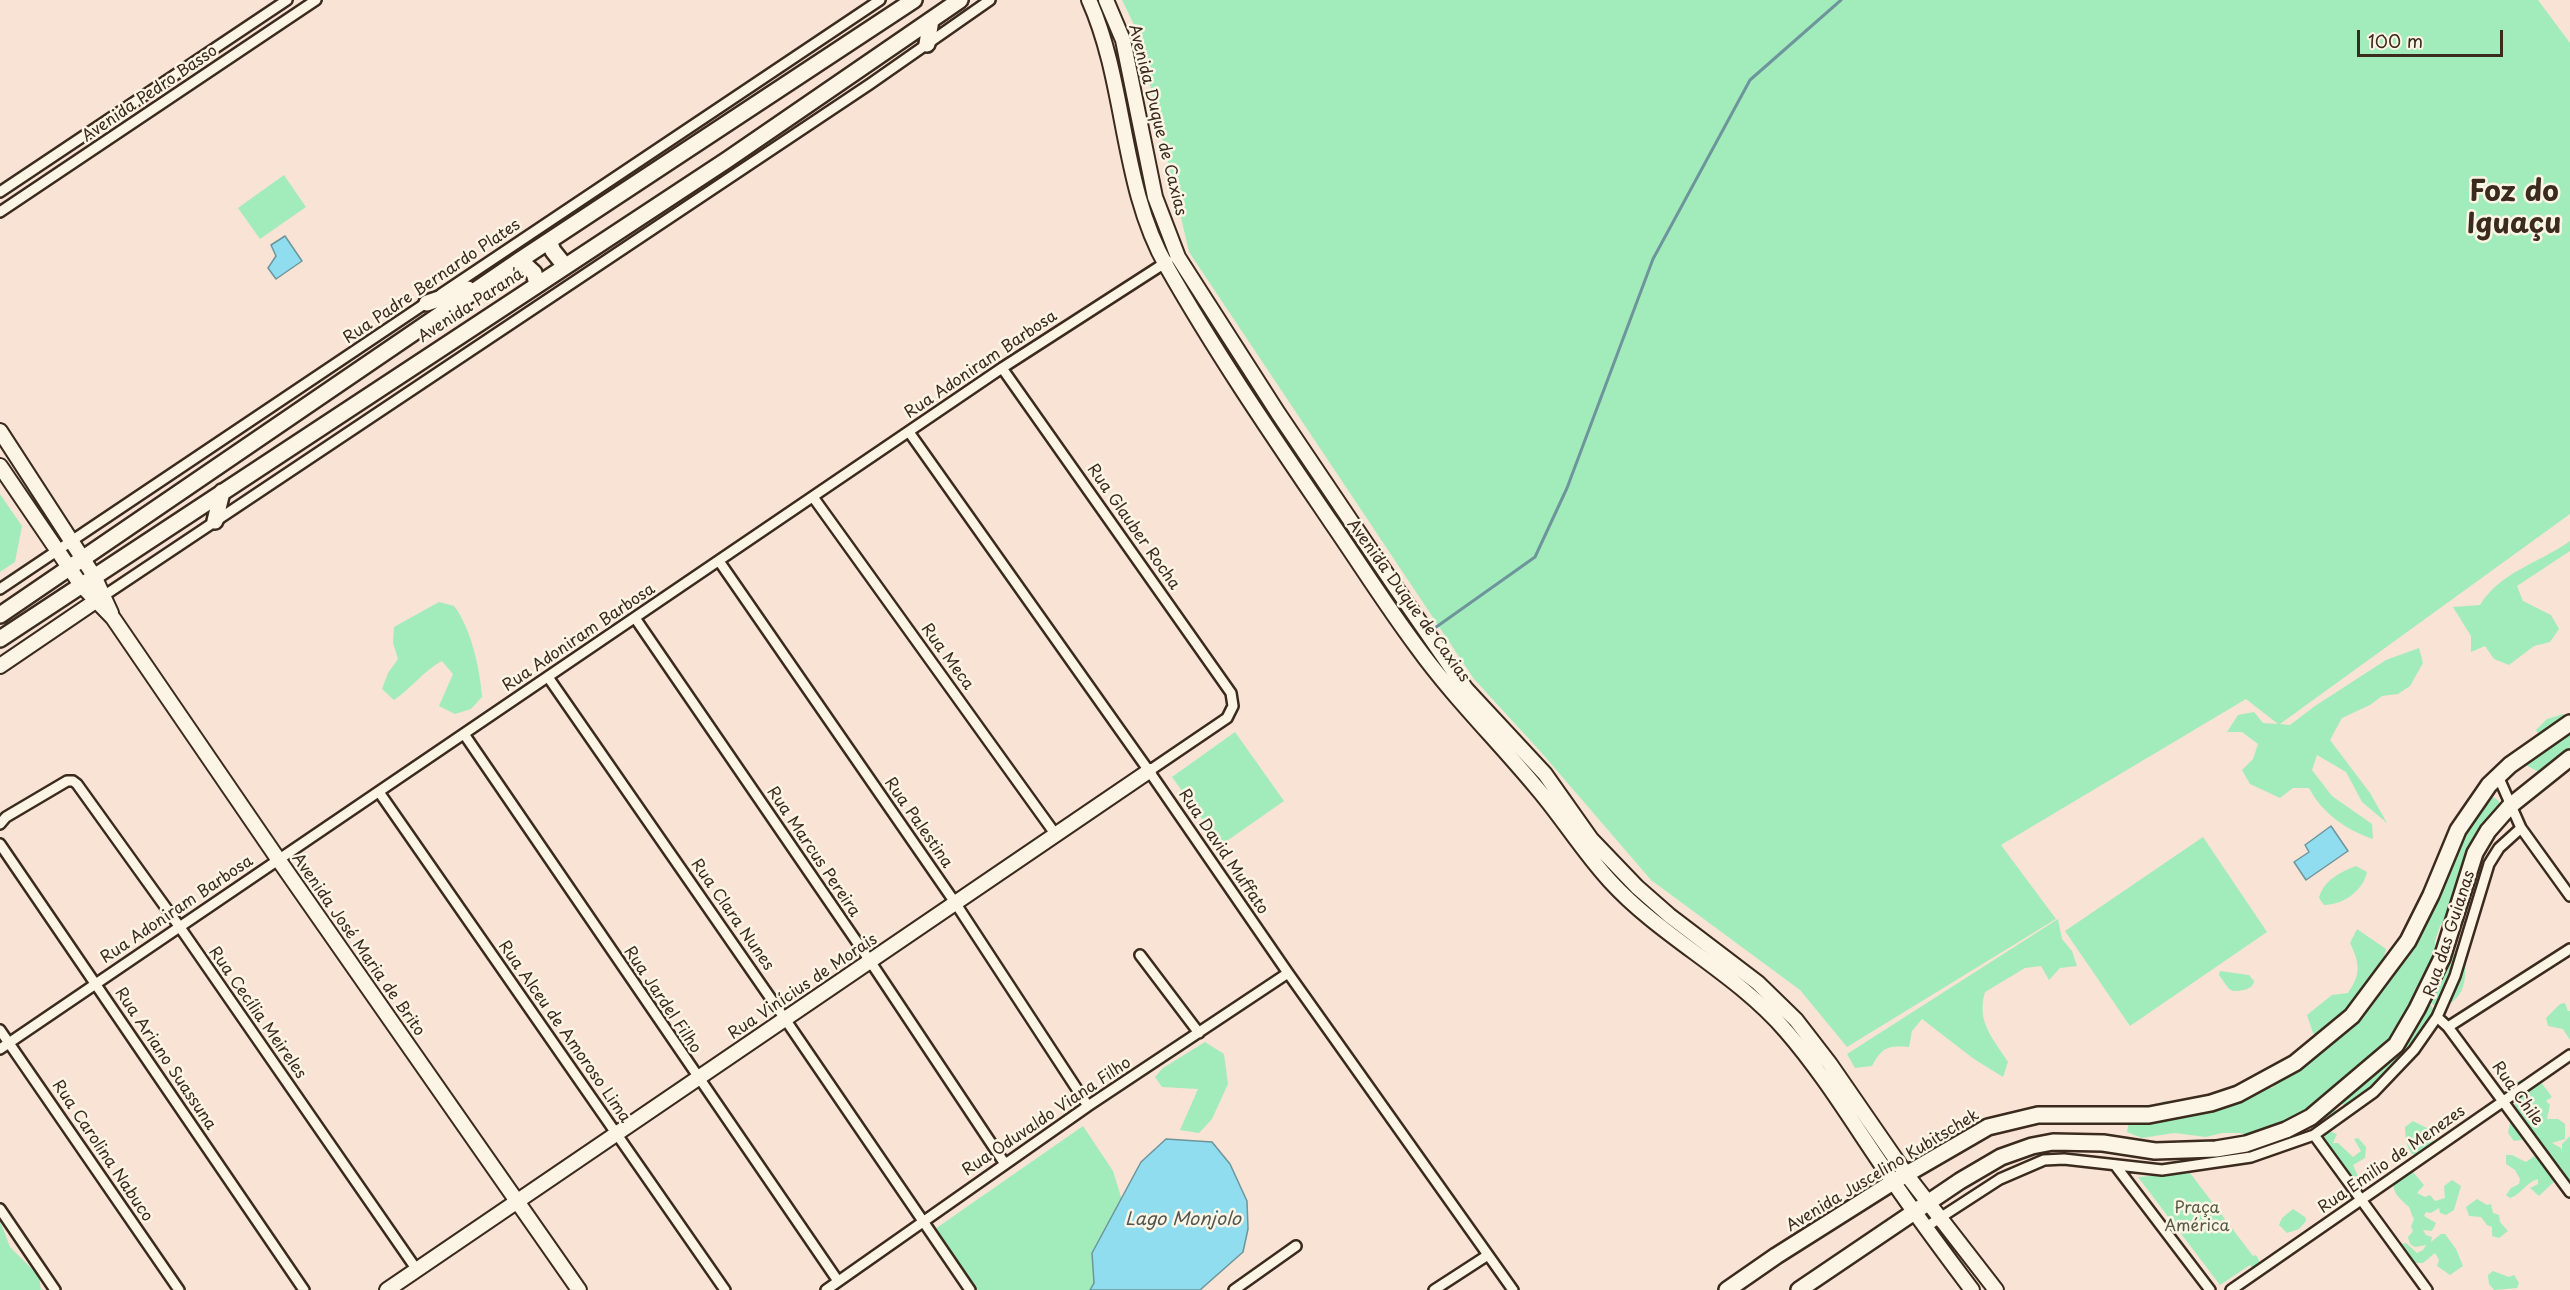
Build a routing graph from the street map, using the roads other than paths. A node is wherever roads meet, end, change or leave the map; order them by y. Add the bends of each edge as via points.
1 (287, 0) edge
2 (316, 0) edge
3 (880, 0) edge
4 (914, 0) edge
5 (960, 0) edge
6 (990, 0) edge
7 (1089, 0) edge
8 (1106, 0) edge
9 (931, 20) junction
10 (927, 44) junction
11 (0, 192) edge
12 (0, 212) edge
13 (549, 241) junction
14 (1178, 257) junction
15 (520, 260) junction
16 (1165, 263) junction
17 (565, 266) junction
18 (490, 281) junction
19 (537, 284) junction
20 (427, 303) junction
21 (1002, 368) junction
22 (0, 431) edge
23 (909, 432) junction
24 (0, 466) edge
25 (222, 492) junction
26 (813, 497) junction
27 (215, 521) junction
28 (71, 541) junction
29 (57, 550) junction
30 (84, 559) junction
31 (718, 561) junction
32 (70, 568) junction
33 (94, 576) junction
34 (81, 585) junction
35 (0, 589) edge
36 (100, 598) junction
37 (0, 615) edge
38 (635, 618) junction
39 (0, 639) edge
40 (0, 666) edge
41 (548, 677) junction
42 (1461, 693) junction
43 (1233, 706) joint
44 (2570, 723) edge
45 (464, 734) junction
46 (2570, 758) edge
47 (1149, 771) junction
48 (2498, 776) junction
49 (379, 792) junction
50 (2510, 806) junction
51 (3, 821) edge
52 (2521, 828) junction
53 (1056, 835) junction
54 (0, 844) edge
55 (278, 859) junction
56 (2570, 896) edge
57 (956, 904) junction
58 (179, 926) junction
59 (2570, 949) edge
60 (1140, 955) dead end
61 (870, 961) junction
62 (1288, 973) junction
63 (95, 984) junction
64 (2437, 1017) junction
65 (786, 1019) junction
66 (2448, 1027) junction
67 (0, 1030) edge
68 (1199, 1033) junction
69 (9, 1043) junction
70 (0, 1049) edge
71 (2570, 1055) edge
72 (698, 1078) junction
73 (2503, 1100) junction
74 (1088, 1106) junction
75 (616, 1134) junction
76 (2314, 1135) junction
77 (1005, 1164) junction
78 (2115, 1165) junction
79 (1900, 1178) junction
80 (2570, 1192) edge
81 (2360, 1199) junction
82 (517, 1202) junction
83 (1928, 1202) junction
84 (0, 1209) edge
85 (1914, 1211) junction
86 (1940, 1218) junction
87 (922, 1221) junction
88 (1926, 1227) junction
89 (1296, 1246) dead end
90 (1488, 1255) junction
91 (417, 1270) junction
92 (838, 1281) junction
93 (55, 1290) edge
94 (179, 1290) edge
95 (304, 1290) edge
96 (387, 1290) edge
97 (579, 1290) edge
98 (725, 1290) edge
99 (826, 1290) edge
100 (970, 1290) edge
101 (1234, 1290) edge
102 (1434, 1290) edge
103 (1513, 1290) edge
104 (1727, 1290) edge
105 (1798, 1290) edge
106 (1972, 1290) edge
107 (1996, 1290) edge
108 (2210, 1290) edge
109 (2231, 1290) edge
110 (2427, 1290) edge

1 - 11 street, Avenida Pedro Basso
2 - 12 street, Avenida Pedro Basso
3 - 20 street, Rua Padre Bernardo Plates
4 - 13 main road, Avenida Paraná
5 - 9 main road, Avenida Paraná
6 - 10 street
7 - 16 main road, Avenida Duque de Caxias via 1116,80 1137,190
8 - 14 main road, Avenida Duque de Caxias via 1122,40 1155,197
9 - 10 main road
9 - 17 main road, Avenida Paraná
10 - 27 street
13 - 15 main road, Avenida Paraná
13 - 17 main road
14 - 16 street, Rua Adoniram Barbosa
14 - 42 main road, Avenida Duque de Caxias
15 - 18 main road, Avenida Paraná
15 - 19 main road via 534,273
16 - 21 street, Rua Adoniram Barbosa
16 - 42 main road, Avenida Duque de Caxias via 1256,412 1416,647
17 - 19 main road, Avenida Paraná
18 - 20 main road
18 - 30 main road, Avenida Paraná
19 - 25 main road, Avenida Paraná
20 - 28 street, Rua Padre Bernardo Plates
21 - 23 street, Rua Adoniram Barbosa
21 - 43 street, Rua Glauber Rocha via 1231,693
22 - 28 main road, Avenida José Maria de Brito
23 - 26 street, Rua Adoniram Barbosa
23 - 47 street, Rua David Muffato
24 - 29 main road, Avenida José Maria de Brito
25 - 27 main road
25 - 33 main road, Avenida Paraná
26 - 31 street, Rua Adoniram Barbosa
26 - 53 street, Rua Meca
27 - 36 street
28 - 29 street, Rua Padre Bernardo Plates
28 - 30 main road, Avenida José Maria de Brito
29 - 32 main road, Avenida José Maria de Brito
29 - 35 street, Rua Padre Bernardo Plates
30 - 32 main road, Avenida Paraná
30 - 33 main road, Avenida José Maria de Brito
31 - 38 street, Rua Adoniram Barbosa
31 - 57 street, Rua Palestina
32 - 34 main road, Avenida José Maria de Brito
32 - 37 main road, Avenida Paraná
33 - 34 main road, Avenida Paraná
33 - 36 main road, Avenida José Maria de Brito
34 - 36 main road, Avenida José Maria de Brito
34 - 39 main road, Avenida Paraná
36 - 40 main road
36 - 55 main road, Avenida José Maria de Brito
38 - 41 street, Rua Adoniram Barbosa
38 - 61 street, Rua Marcus Pereira
41 - 45 street, Rua Adoniram Barbosa
41 - 65 street, Rua Clara Nunes
42 - 79 main road, Avenida Duque de Caxias via 1545,774 1591,839 1638,888 1758,983 1796,1020 1830,1064
43 - 47 street, Rua Vinícius de Morais via 1227,718
44 - 48 main road, Avenida Juscelino Kubitschek
45 - 49 street, Rua Adoniram Barbosa
45 - 72 street, Rua Jardel Filho
46 - 50 main road
47 - 53 main road, Rua Vinícius de Morais
47 - 62 street, Rua David Muffato
48 - 50 street
48 - 79 main road, Avenida Juscelino Kubitschek via 2458,830 2408,941 2352,1016 2295,1063 2238,1094 2211,1103 2149,1115 2038,1115 1988,1127
49 - 55 street, Rua Adoniram Barbosa
49 - 75 street, Rua Alceu de Amoroso Lima
50 - 52 street
50 - 83 main road via 2475,853 2442,958 2396,1045 2311,1117 2286,1130 2216,1149 2155,1150 2053,1142 2032,1146 2001,1156
51 - 58 street, Rua Cecília Meireles via 73,781
52 - 56 street
52 - 64 street, Rua das Guianas via 2499,848 2489,864 2455,976
53 - 57 main road, Rua Vinícius de Morais
54 - 63 street, Rua Ariano Suassuna
55 - 58 street, Rua Adoniram Barbosa
55 - 82 main road, Avenida José Maria de Brito
57 - 61 main road, Rua Vinícius de Morais
57 - 74 street, Rua Palestina
58 - 63 street, Rua Adoniram Barbosa
58 - 91 street, Rua Cecília Meireles
59 - 66 street
60 - 68 street
61 - 65 main road, Rua Vinícius de Morais
61 - 77 street, Rua Marcus Pereira
62 - 68 street, Rua Oduvaldo Viana Filho
62 - 90 street, Rua David Muffato
63 - 69 street, Rua Adoniram Barbosa
63 - 95 street, Rua Ariano Suassuna
64 - 66 street, Rua Chile
64 - 76 street, Rua das Guianas via 2414,1050 2380,1086
65 - 72 main road, Rua Vinícius de Morais
65 - 87 street, Rua Clara Nunes
66 - 73 street, Rua Chile
67 - 69 street, Rua Carolina Nabuco
68 - 74 street, Rua Oduvaldo Viana Filho
69 - 70 street, Rua Adoniram Barbosa
69 - 94 street, Rua Carolina Nabuco
71 - 73 street, Rua Emilio de Menezes
72 - 75 main road, Rua Vinícius de Morais
72 - 92 street, Rua Jardel Filho
73 - 80 street, Rua Chile
73 - 81 street, Rua Emilio de Menezes
74 - 77 street, Rua Oduvaldo Viana Filho
75 - 82 main road, Rua Vinícius de Morais
75 - 98 street, Rua Alceu de Amoroso Lima
76 - 78 street, Rua das Guianas via 2240,1158 2162,1170
76 - 81 street
77 - 87 street, Rua Oduvaldo Viana Filho
78 - 86 street, Rua das Guianas via 2044,1160 2000,1179
78 - 108 street
79 - 83 main road
79 - 85 main road
79 - 104 main road, Avenida Juscelino Kubitschek
81 - 109 street, Rua Emilio de Menezes
81 - 110 street
82 - 91 main road, Rua Vinícius de Morais
82 - 97 main road, Avenida José Maria de Brito
83 - 85 main road
83 - 86 main road
84 - 93 street
85 - 88 main road
85 - 105 main road
86 - 88 street, Rua das Guianas
86 - 107 main road
87 - 92 street, Rua Oduvaldo Viana Filho
87 - 100 street, Rua Clara Nunes
88 - 106 main road
89 - 101 street
90 - 102 street
90 - 103 street, Rua David Muffato
91 - 96 main road, Rua Vinícius de Morais
92 - 99 street, Rua Oduvaldo Viana Filho

